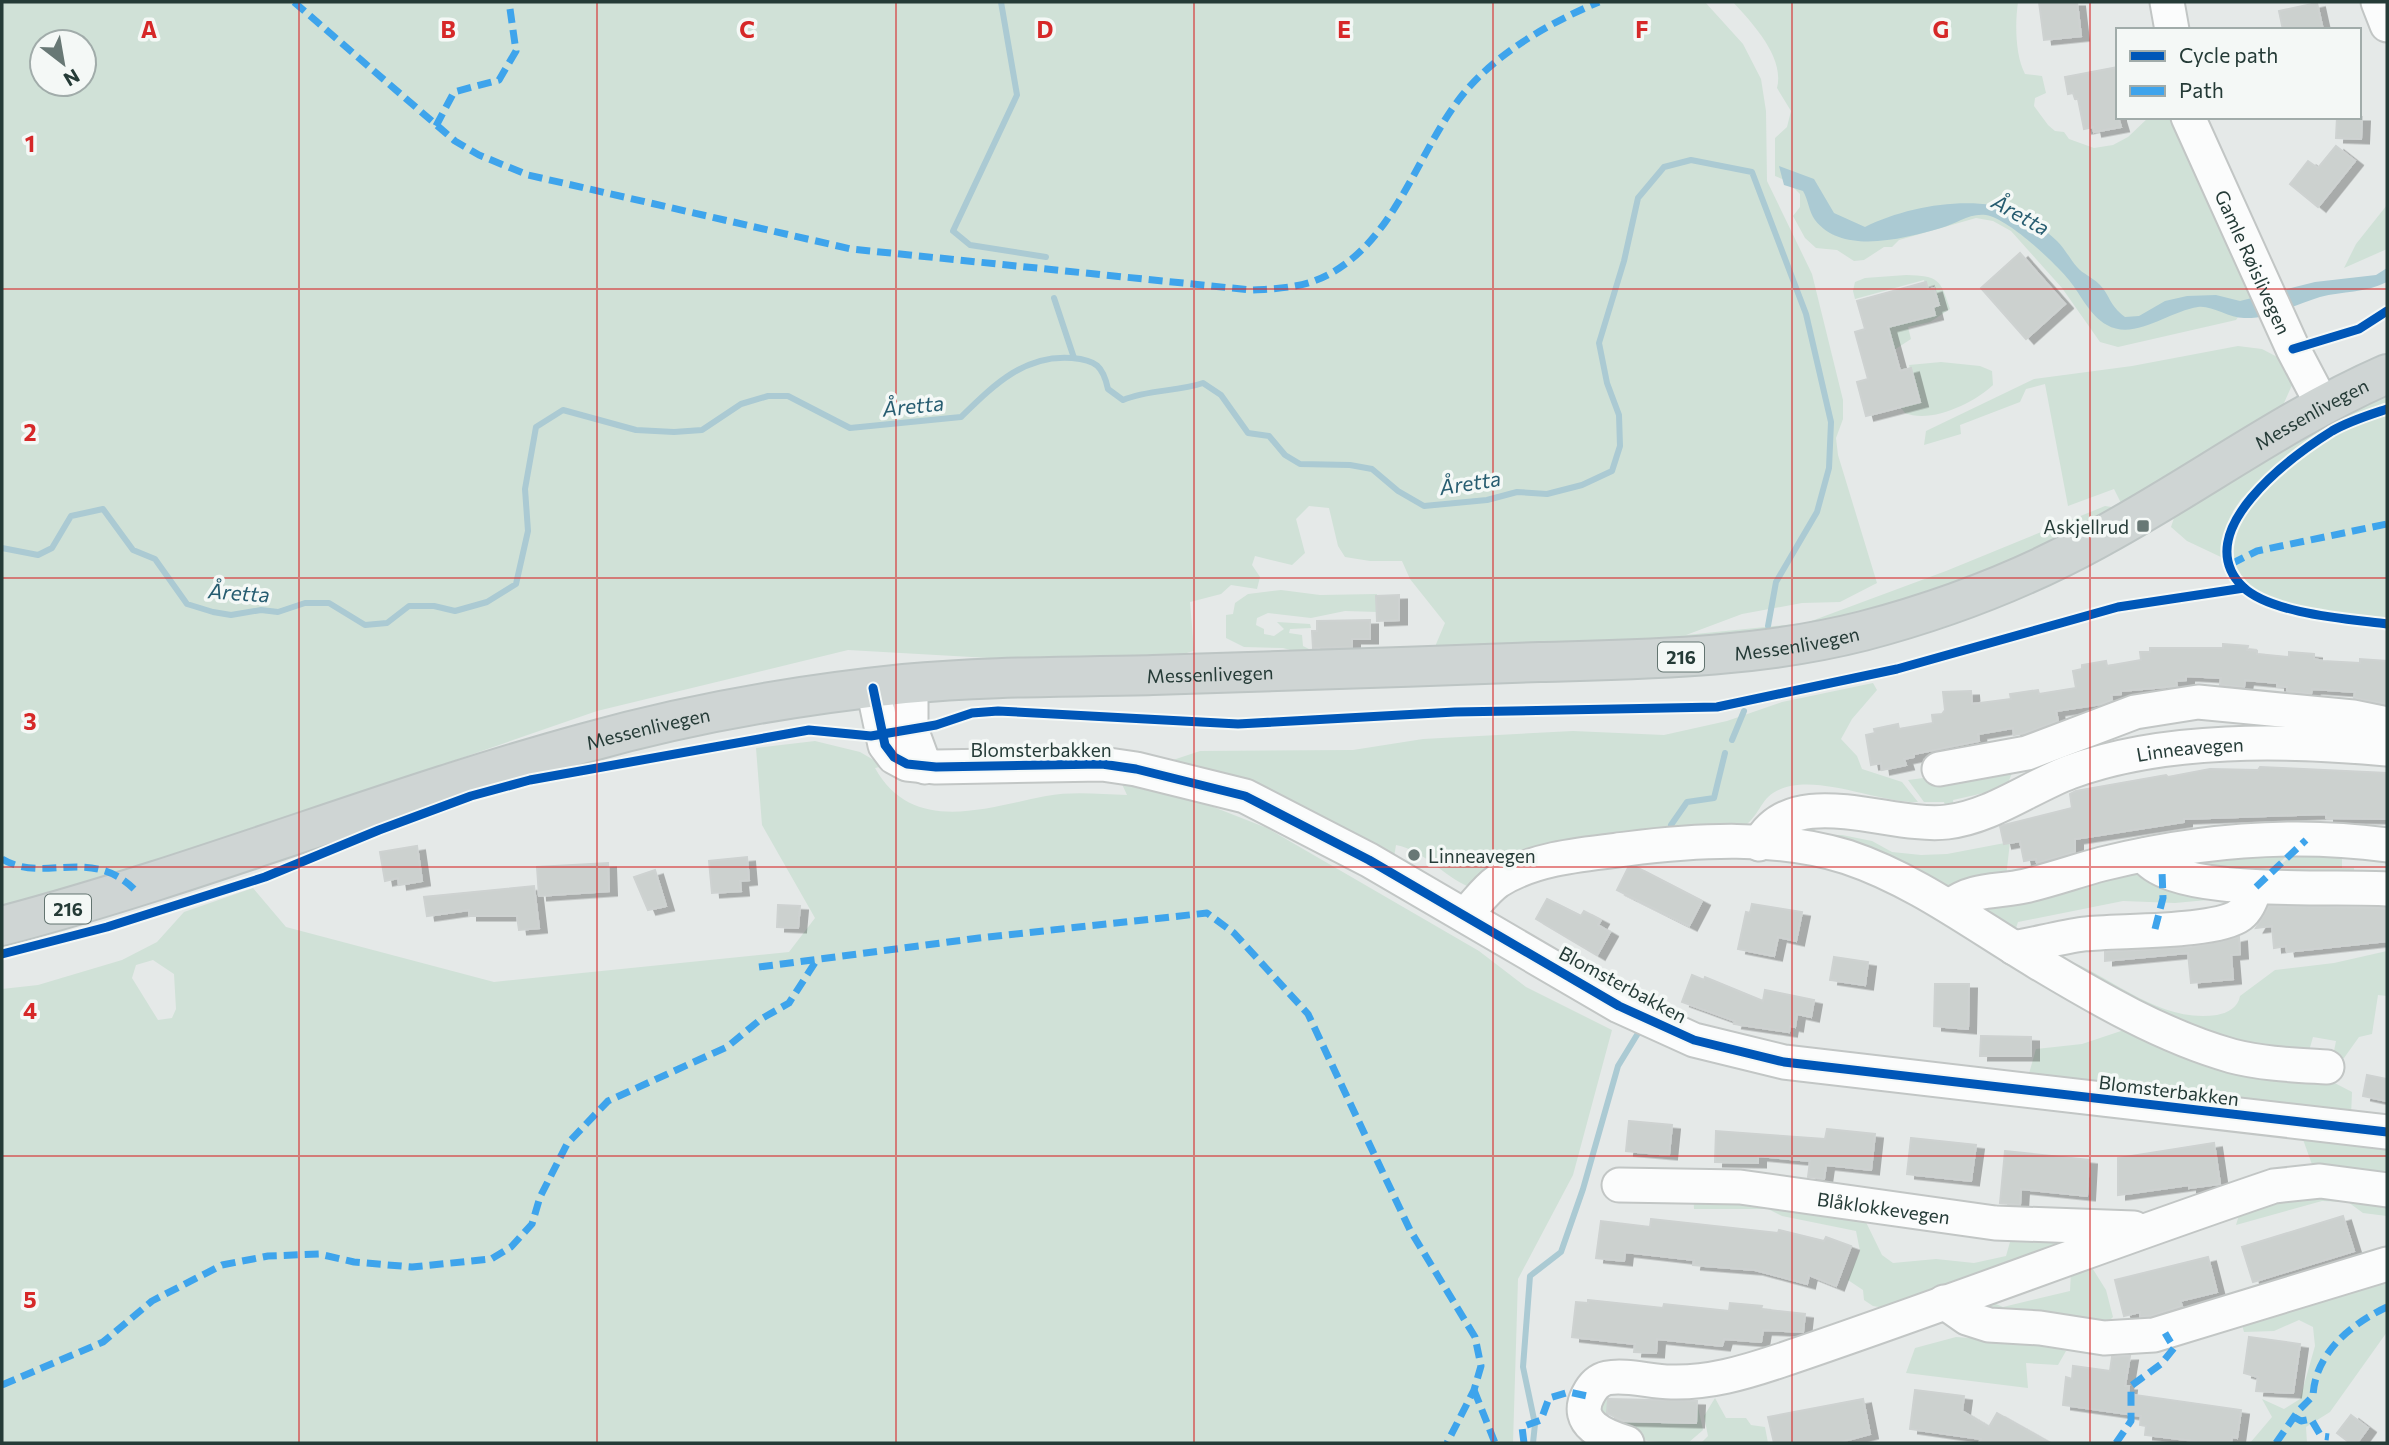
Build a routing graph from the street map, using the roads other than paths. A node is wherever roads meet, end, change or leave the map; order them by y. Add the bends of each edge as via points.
1 (2167, 2) edge
2 (2378, 2) edge
3 (2387, 25) edge
4 (2172, 28) edge
5 (2189, 119) edge
6 (2387, 374) edge
7 (2322, 404) junction
8 (911, 683) junction
9 (873, 688) junction
10 (2382, 736) edge
11 (2027, 753) junction
12 (925, 767) junction
13 (1939, 769) dead end
14 (2012, 798) junction
15 (1759, 844) junction
16 (2387, 845) edge
17 (2144, 855) junction
18 (2256, 887) junction
19 (2387, 889) edge
20 (1950, 905) junction
21 (1465, 915) junction
22 (2, 926) edge
23 (2014, 948) junction
24 (2327, 1067) dead end
25 (2387, 1132) edge
26 (1619, 1185) dead end
27 (2387, 1190) edge
28 (2147, 1229) junction
29 (2387, 1264) edge
30 (1944, 1302) junction
31 (1627, 1443) edge

1 - 4 street
2 - 3 street
5 - 7 street, Gamle Røislivegen
6 - 7 main road, Messenlivegen / 216
7 - 8 main road, Messenlivegen / 216 via 2053,561 1932,610 1813,642 1719,655
8 - 9 main road, Messenlivegen / 216
8 - 12 street via 911,729
9 - 12 street, Blomsterbakken via 885,745 894,757
9 - 22 main road, Messenlivegen / 216 via 713,713 584,743 197,870
10 - 11 street, Linneavegen via 2353,717 2198,702 2135,712
10 - 14 street, Linneavegen via 2174,749 2080,769
11 - 13 street, Linneavegen
11 - 14 street
12 - 21 street, Blomsterbakken via 1102,764 1213,787 1277,811
14 - 15 street, Linneavegen via 1978,814 1920,824 1846,812 1803,811 1777,822
15 - 20 street via 1847,858
15 - 21 street via 1676,842 1549,862 1497,882
16 - 17 street via 2263,839
17 - 18 street via 2170,875
17 - 20 street via 2024,886 1977,891
18 - 19 street
18 - 23 street via 2239,916 2190,927 2080,934
20 - 23 street
21 - 25 street, Blomsterbakken via 1619,1006 1694,1040 1735,1052 1861,1072
23 - 24 street via 2188,1040 2233,1056
26 - 28 street, Blåklokkevegen via 1740,1187 1995,1223
27 - 28 street, Blåklokkevegen via 2338,1182 2293,1182
28 - 30 street, Blåklokkevegen
29 - 30 street via 2154,1335 2104,1338 1989,1325 1967,1318
30 - 31 street, Blåklokkevegen via 1731,1377 1672,1382 1608,1378 1587,1396 1584,1412 1598,1432

